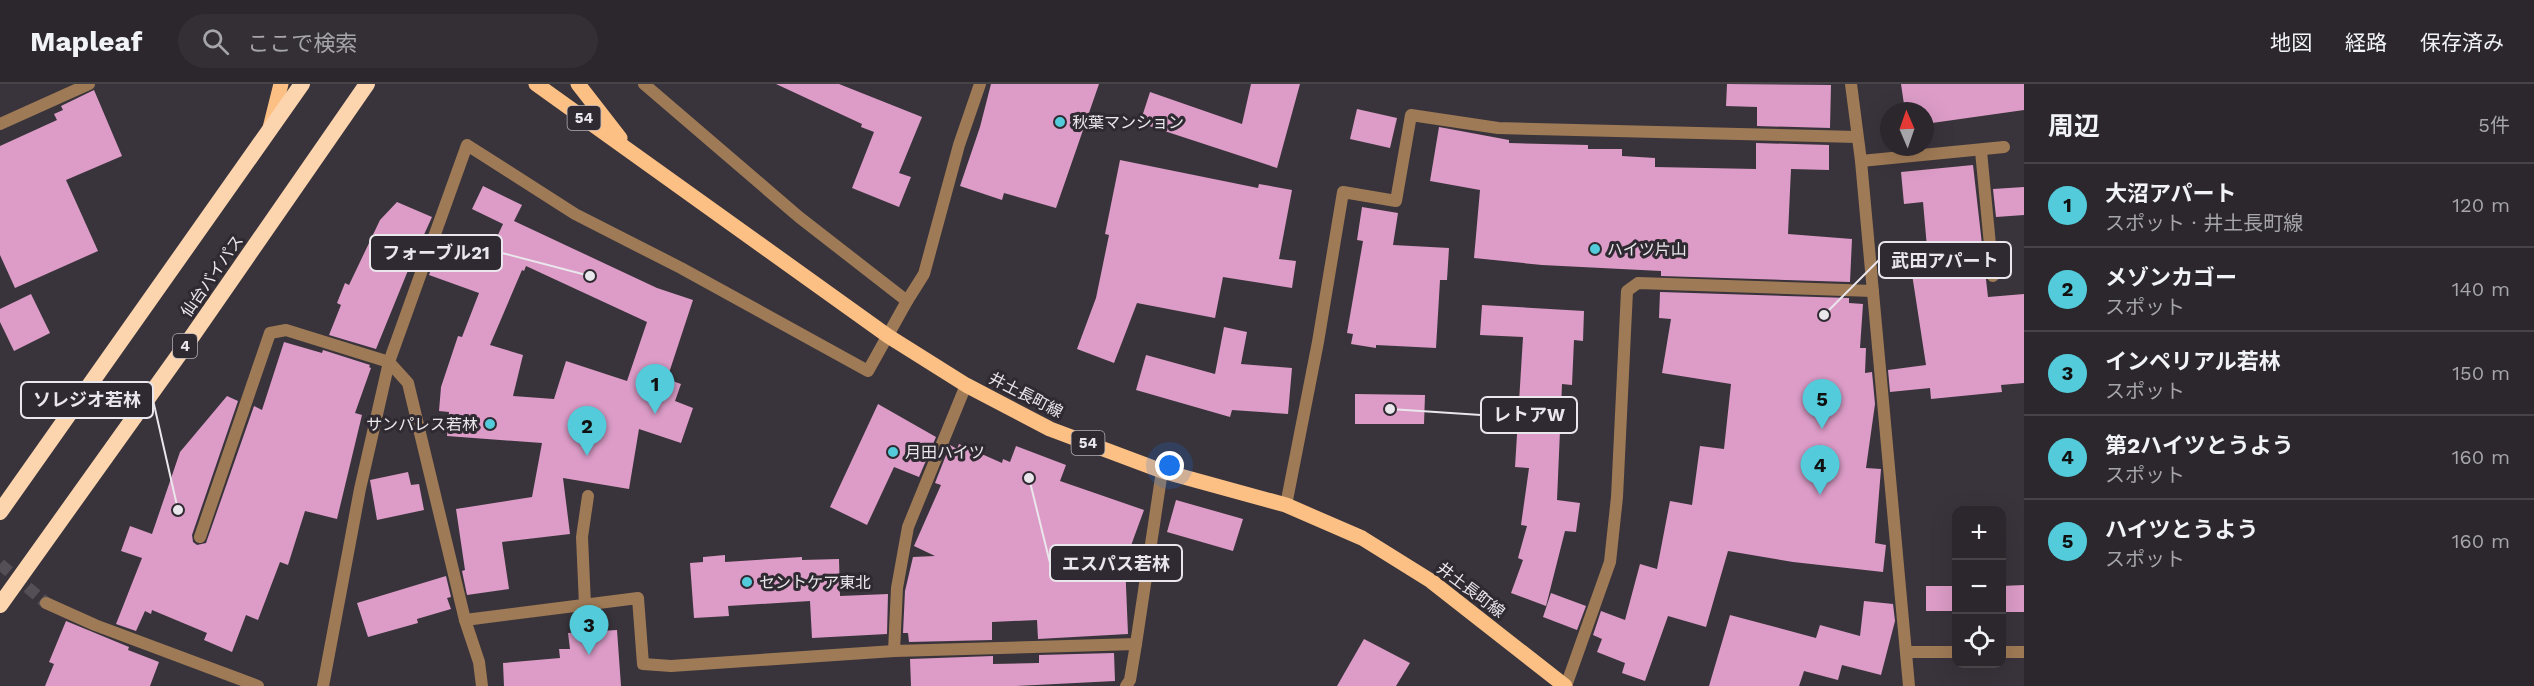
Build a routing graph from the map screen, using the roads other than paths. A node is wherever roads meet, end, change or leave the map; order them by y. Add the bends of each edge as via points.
1 (89, 84) edge
2 (281, 84) edge
3 (302, 84) edge
4 (368, 84) edge
5 (536, 84) edge
6 (578, 84) edge
7 (644, 84) edge
8 (980, 84) edge
9 (1851, 84) edge
10 (0, 124) edge
11 (270, 128) junction
12 (1857, 137) junction
13 (2004, 147) dead end
14 (1981, 151) junction
15 (632, 153) junction
16 (1861, 161) junction
17 (1993, 276) dead end
18 (1873, 291) junction
19 (907, 301) junction
20 (888, 336) junction
21 (389, 362) junction
22 (966, 385) junction
23 (1162, 471) junction
24 (588, 496) dead end
25 (1286, 505) junction
26 (0, 512) edge
27 (200, 537) dead end
28 (46, 603) tunnel mouth
29 (0, 605) edge
30 (585, 605) junction
31 (465, 620) junction
32 (1136, 644) junction
33 (894, 651) junction
34 (1906, 652) junction
35 (1952, 652) edge
36 (2006, 652) edge
37 (2024, 652) edge
38 (258, 686) edge
39 (323, 686) edge
40 (482, 686) edge
41 (1126, 686) edge
42 (1566, 686) edge
43 (1909, 686) edge

1 - 10 street
2 - 11 main road
3 - 11 highway
4 - 29 highway, 仙台バイパス / 4
5 - 15 main road, 井土長町線 / 54
6 - 15 main road
7 - 19 street via 799,217
8 - 19 street via 924,274
9 - 12 street
11 - 26 highway
12 - 16 street
12 - 25 street via 1498,129 1411,115 1396,201 1343,192
13 - 14 street
14 - 16 street
14 - 17 street
15 - 20 main road, 井土長町線 / 54
16 - 18 street
18 - 34 street
18 - 42 street via 1638,283 1627,291 1610,562
19 - 20 street
20 - 21 street via 868,371 575,214 467,145
20 - 22 main road, 井土長町線 / 54
21 - 27 street via 286,330 270,333
21 - 31 street via 408,383
21 - 39 street via 360,489
22 - 23 main road, 井土長町線 / 54 via 1050,429
22 - 33 street via 908,527 897,588
23 - 25 main road, 井土長町線 / 54
23 - 32 street
24 - 30 street via 582,537
25 - 42 main road, 井土長町線 / 54 via 1362,538 1431,581
28 - 38 street
30 - 31 street
30 - 33 street via 638,598 643,664 671,666
31 - 40 street via 479,662
32 - 33 street
32 - 41 street
34 - 35 street
34 - 43 street
36 - 37 street

